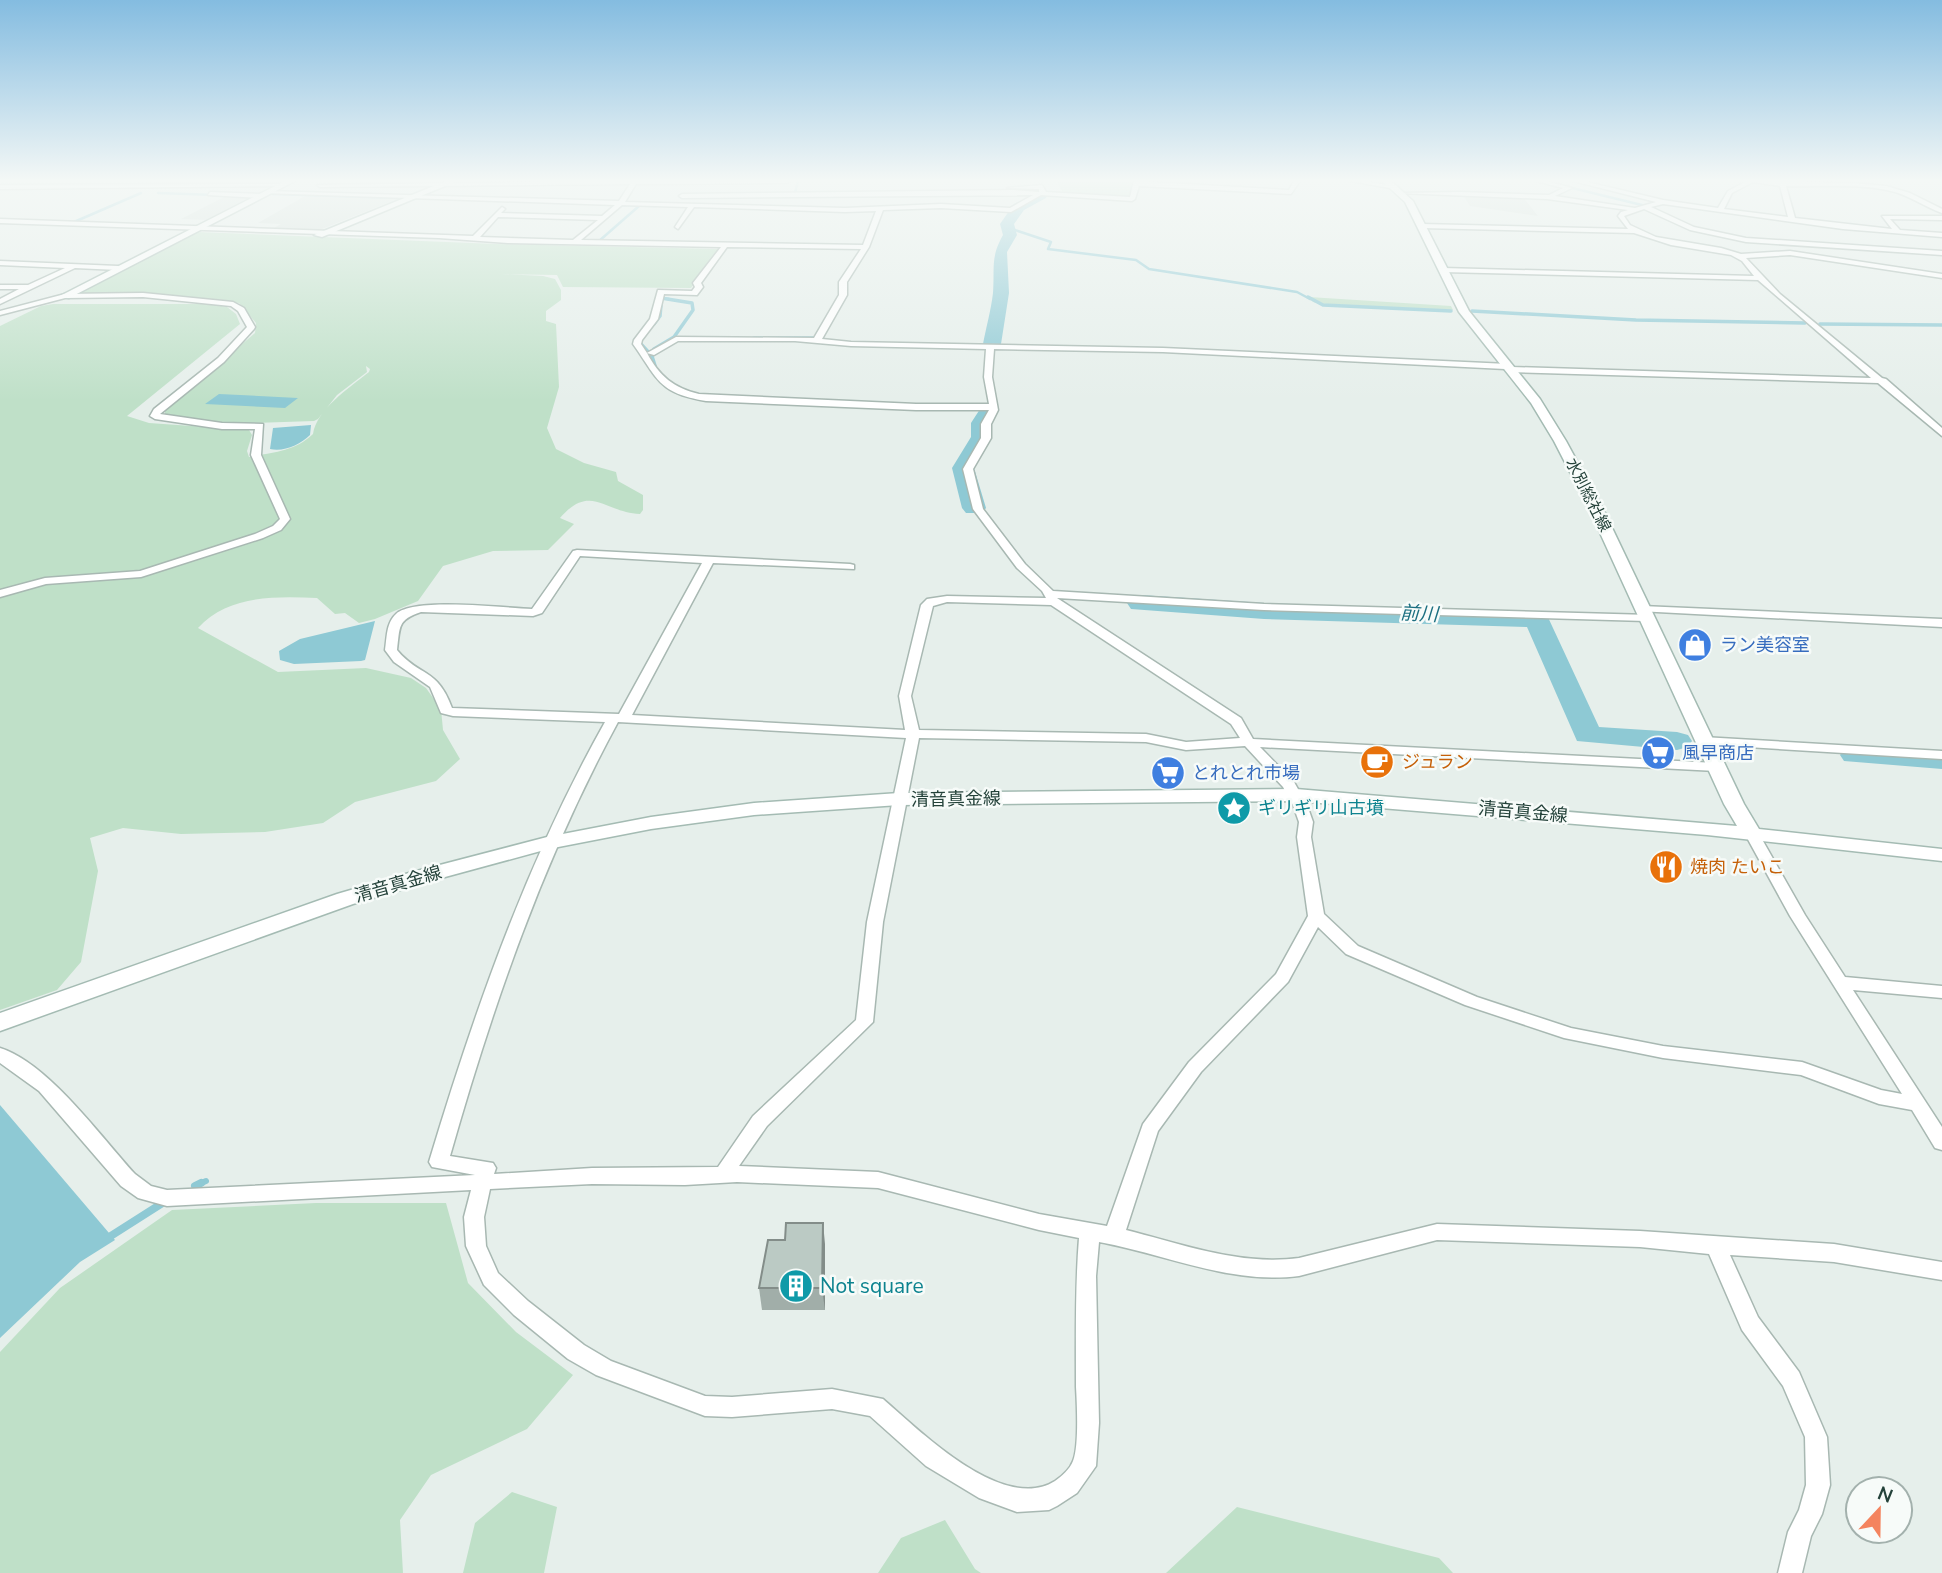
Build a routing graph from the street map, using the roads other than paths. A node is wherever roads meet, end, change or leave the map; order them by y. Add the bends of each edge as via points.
1 (145, 254) edge
2 (718, 254) edge
3 (861, 254) edge
4 (1436, 254) edge
5 (1737, 254) edge
6 (1767, 254) edge
7 (1799, 254) edge
8 (1741, 256) junction
9 (0, 263) edge
10 (73, 266) junction
11 (118, 268) junction
12 (1443, 270) junction
13 (0, 271) edge
14 (59, 273) junction
15 (1942, 276) edge
16 (1760, 278) junction
17 (0, 287) edge
18 (29, 288) junction
19 (12, 295) junction
20 (65, 296) junction
21 (0, 302) edge
22 (0, 313) edge
23 (817, 340) junction
24 (990, 347) junction
25 (652, 354) dead end
26 (1508, 368) junction
27 (1883, 382) junction
28 (994, 407) junction
29 (1942, 433) edge
30 (709, 560) junction
31 (850, 566) dead end
32 (0, 594) edge
33 (1052, 598) junction
34 (1644, 613) junction
35 (1942, 623) edge
36 (619, 718) junction
37 (912, 734) junction
38 (1703, 741) junction
39 (1250, 744) junction
40 (1942, 755) edge
41 (1716, 768) junction
42 (1296, 795) junction
43 (899, 799) junction
44 (1752, 834) junction
45 (547, 843) junction
46 (1942, 855) edge
47 (1316, 916) junction
48 (1843, 983) junction
49 (1942, 992) edge
50 (0, 1022) edge
51 (0, 1055) edge
52 (1916, 1104) junction
53 (1942, 1143) edge
54 (723, 1175) junction
55 (483, 1182) junction
56 (1090, 1231) junction
57 (1114, 1236) junction
58 (1716, 1247) junction
59 (1942, 1271) edge
60 (1790, 1573) edge

1 - 11 main road
2 - 28 street via 694,293 662,292 656,317 637,339 659,378 684,392 706,398
3 - 23 street
4 - 12 main road, 水別総社線
5 - 8 street
6 - 8 street
7 - 15 street
8 - 16 street
9 - 10 street
10 - 11 street
10 - 14 street
11 - 20 main road
12 - 16 street
12 - 26 main road, 水別総社線 via 1464,312
13 - 14 street
14 - 18 street
16 - 27 street
17 - 18 street
18 - 19 street
19 - 20 street
19 - 21 street
20 - 22 street
20 - 32 street via 143,295 227,303 241,310 251,327 245,335 155,416 222,426 260,426 256,455 285,519 259,536 141,574 45,581
23 - 24 street
23 - 25 street via 677,339
24 - 26 street via 1163,350
24 - 28 street via 988,377
26 - 27 street
26 - 34 main road, 水別総社線 via 1560,441
27 - 29 street
28 - 33 street via 986,438 968,469 978,509
30 - 31 street
30 - 36 street
30 - 36 street via 577,553 538,611 420,608 402,614 395,622 391,650 441,690 446,710
33 - 34 street
33 - 37 street via 947,599 927,605 905,696
33 - 39 street via 1230,715
34 - 35 street
34 - 38 main road, 水別総社線
36 - 37 street
36 - 45 street
37 - 39 street via 1146,738 1186,746
37 - 43 street
38 - 40 street
38 - 41 main road, 水別総社線
39 - 41 street
39 - 42 street
41 - 44 main road, 水別総社線
42 - 43 main road, 清音真金線
42 - 44 main road, 清音真金線
42 - 47 street via 1306,822 1304,837
43 - 45 main road, 清音真金線 via 711,814
43 - 54 street via 875,922 864,1022 760,1121
44 - 46 main road, 清音真金線
44 - 48 street
45 - 50 main road, 清音真金線 via 345,899
45 - 55 street via 500,968 439,1162 486,1168
47 - 52 street via 1352,950 1471,1001 1570,1034 1663,1052 1802,1069 1879,1097
47 - 57 street via 1282,978 1195,1068 1150,1129
48 - 49 street
48 - 52 street
51 - 55 street via 45,1086 128,1180 145,1192 167,1198
52 - 53 street
54 - 55 street
54 - 56 street via 878,1180
55 - 56 street via 474,1217 476,1246 491,1279 576,1352 604,1368 705,1406 832,1399 875,1406 934,1458 988,1490 1017,1500 1049,1498 1069,1485 1084,1466
56 - 57 street
57 - 58 street via 1243,1268 1277,1270 1437,1232 1640,1239
58 - 59 street via 1834,1253
58 - 60 street via 1750,1323 1791,1379 1816,1437 1818,1485

